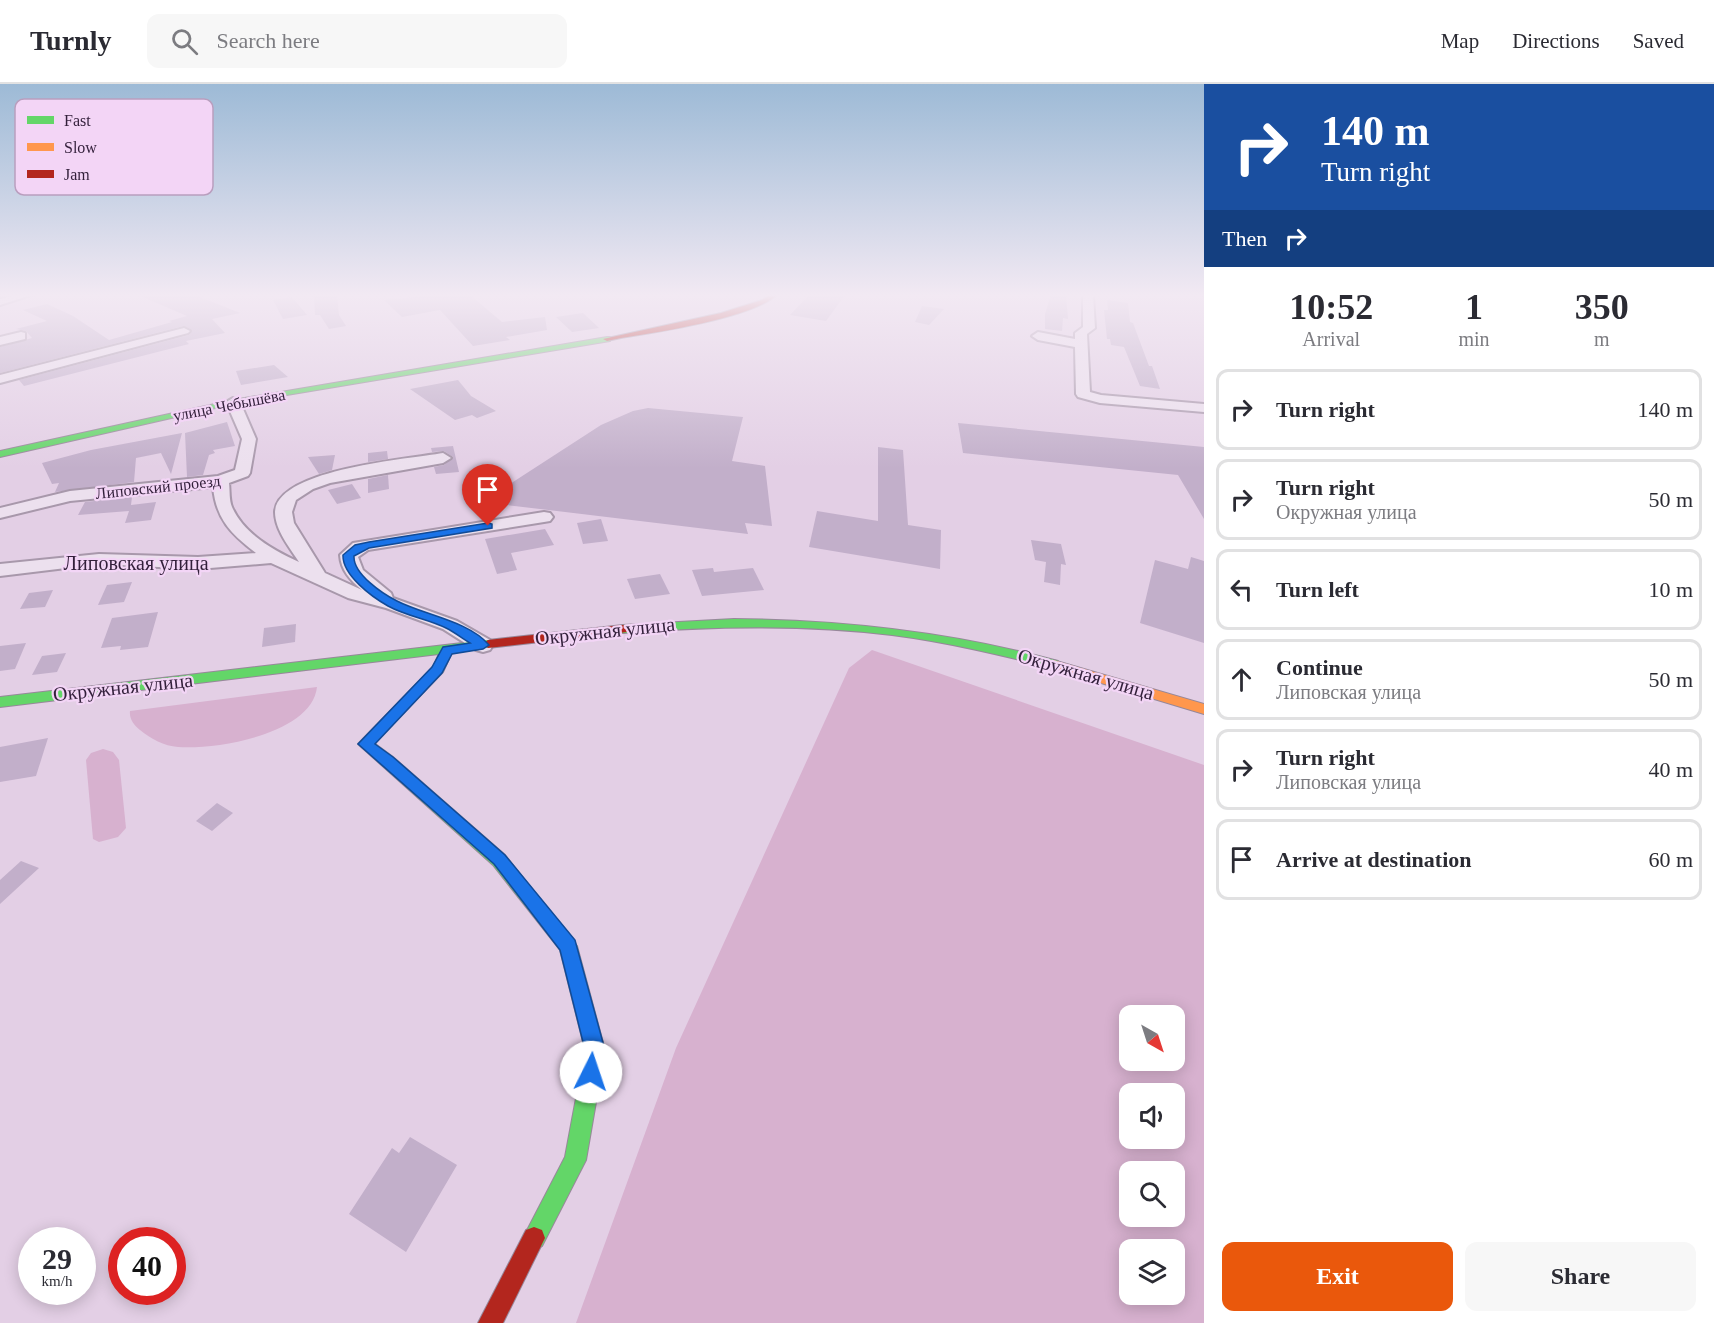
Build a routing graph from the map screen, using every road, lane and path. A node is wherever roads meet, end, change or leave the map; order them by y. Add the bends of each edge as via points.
1 (100, 353) edge
2 (525, 353) edge
3 (1081, 353) edge
4 (0, 379) edge
5 (233, 402) junction
6 (1204, 408) edge
7 (0, 454) edge
8 (443, 458) dead end
9 (221, 481) junction
10 (0, 513) edge
11 (544, 517) dead end
12 (273, 557) junction
13 (0, 570) edge
14 (317, 576) junction
15 (393, 604) junction
16 (483, 645) junction
17 (447, 650) junction
18 (0, 702) edge
19 (1204, 709) edge
20 (490, 1323) edge

1 - 4 street
2 - 5 street, улица Чебышёва
3 - 6 street via 1083,394 1100,399
5 - 7 street, улица Чебышёва
5 - 9 street, Липовский проезд via 249,439 242,472
8 - 14 street via 332,478 293,493 286,502 286,527
9 - 10 street, Липовский проезд via 70,496
9 - 12 street via 224,505 239,532
11 - 15 street via 352,551 348,561 352,570
12 - 13 street, Липовская улица via 198,563 99,559
12 - 14 street
14 - 15 street via 355,594
15 - 16 street via 450,625
16 - 17 street, Окружная улица
16 - 19 street, Окружная улица via 683,623 776,621 860,627 1023,656
17 - 18 street, Окружная улица
17 - 20 street via 438,669 365,744 499,860 568,946 595,1050 575,1160

